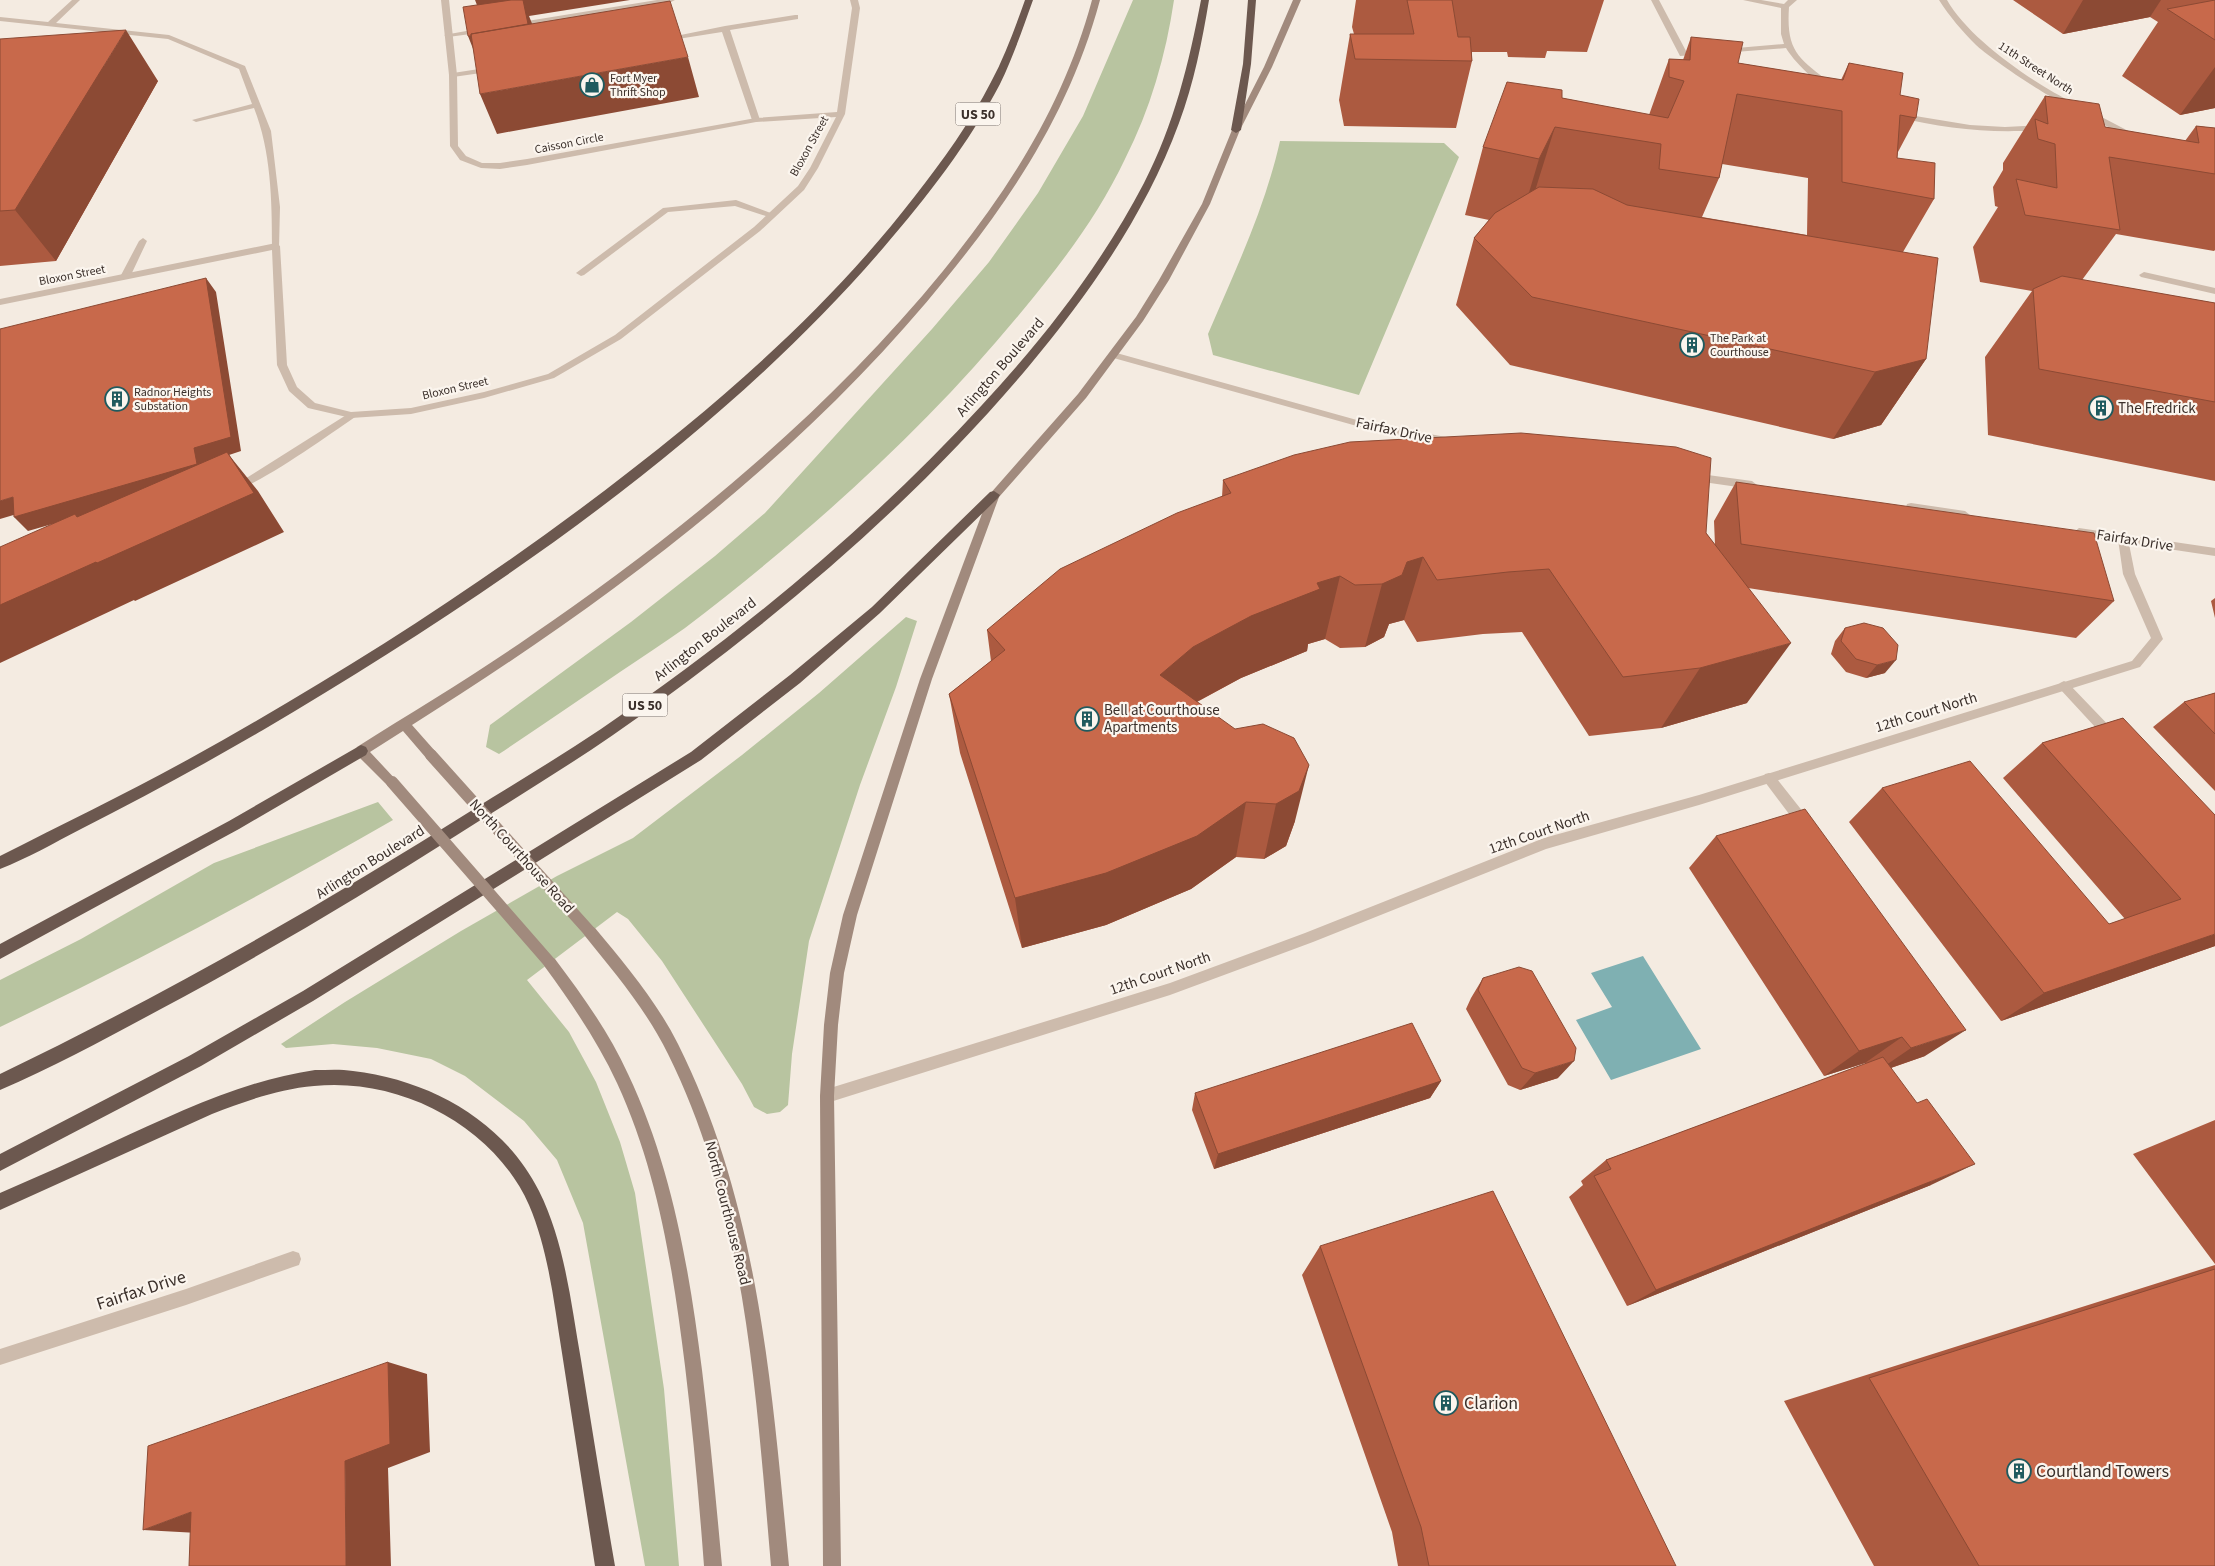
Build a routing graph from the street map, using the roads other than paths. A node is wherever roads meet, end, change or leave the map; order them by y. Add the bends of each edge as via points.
1 (76, 0) edge
2 (445, 0) edge
3 (671, 0) edge
4 (1029, 0) edge
5 (1096, 0) edge
6 (1205, 0) edge
7 (1252, 0) edge
8 (1297, 0) edge
9 (1655, 0) edge
10 (1747, 0) edge
11 (1793, 0) edge
12 (1943, 0) edge
13 (855, 4) edge
14 (1785, 6) junction
15 (796, 17) dead end
16 (0, 20) edge
17 (50, 24) junction
18 (506, 26) edge
19 (725, 28) junction
20 (487, 29) edge
21 (448, 35) junction
22 (657, 40) edge
23 (1787, 46) junction
24 (501, 67) edge
25 (453, 75) junction
26 (1832, 88) edge
27 (257, 105) junction
28 (1891, 112) edge
29 (841, 114) junction
30 (196, 120) dead end
31 (756, 120) junction
32 (2053, 126) edge
33 (1236, 130) junction
34 (2141, 139) edge
35 (772, 215) junction
36 (143, 241) dead end
37 (276, 246) junction
38 (581, 274) dead end
39 (2144, 275) dead end
40 (125, 277) junction
41 (2215, 291) edge
42 (0, 302) edge
43 (1113, 355) junction
44 (351, 415) junction
45 (1460, 444) edge
46 (1682, 475) edge
47 (1761, 486) edge
48 (224, 491) edge
49 (994, 495) junction
50 (1899, 505) edge
51 (1978, 517) edge
52 (2065, 530) edge
53 (2123, 539) junction
54 (2215, 552) edge
55 (2064, 686) junction
56 (404, 724) junction
57 (2118, 743) edge
58 (361, 751) junction
59 (1769, 778) junction
60 (1813, 836) edge
61 (0, 863) edge
62 (0, 952) edge
63 (0, 1082) edge
64 (827, 1096) junction
65 (0, 1163) edge
66 (0, 1202) edge
67 (293, 1259) dead end
68 (0, 1357) edge
69 (605, 1566) edge
70 (713, 1566) edge
71 (780, 1566) edge
72 (832, 1566) edge

1 - 17 street
2 - 21 street, Caisson Circle
3 - 18 street
4 - 61 highway, US 50 via 1006,62 989,96 941,171 879,248 800,333 686,433 497,575 330,682 217,750
5 - 56 main road via 1061,99 1016,180 933,290 860,370 750,473 608,587
6 - 63 highway, Arlington Boulevard / US 50 via 1197,53 1185,97 1156,169 1110,253 1044,343 1000,393 892,504 849,543 684,677 607,732 404,862 182,991
7 - 33 highway via 1247,64
8 - 33 main road
9 - 23 street via 1683,54
10 - 14 street
11 - 14 street
12 - 34 street, 11th Street North via 1980,45 2087,116
13 - 29 street, Bloxon Street
14 - 23 street via 1783,28
15 - 19 street
16 - 17 street
17 - 27 street via 169,37 242,68
19 - 22 street
19 - 31 street
20 - 21 street
21 - 25 street, Caisson Circle
23 - 26 street via 1800,63
24 - 25 street
25 - 31 street, Caisson Circle via 454,146 463,158 481,164 500,166 527,162
27 - 30 street
27 - 37 street via 267,131 276,207
28 - 32 street via 1953,126 1986,129
29 - 31 street, Caisson Circle
29 - 35 street, Bloxon Street via 801,188
33 - 43 main road via 1206,204 1185,243 1140,319
35 - 38 street via 736,203 666,210
35 - 44 street, Bloxon Street via 618,337 551,376 484,396 411,411
36 - 40 street
37 - 40 street, Bloxon Street
37 - 44 street, Bloxon Street via 282,365 293,389 312,406
39 - 41 street
40 - 42 street, Bloxon Street
43 - 45 street, Fairfax Drive via 1364,425
43 - 49 main road via 1049,435
44 - 48 street via 252,480
46 - 47 street
49 - 64 main road via 926,679 850,915 836,982
49 - 65 highway via 876,610 795,679 696,756 308,996 195,1061
50 - 51 street
52 - 53 street, Fairfax Drive
53 - 54 street, Fairfax Drive
53 - 55 street, 12th Court North via 2129,574 2157,639 2136,664
55 - 57 street
55 - 59 street, 12th Court North
56 - 58 main road
56 - 71 main road, North Courthouse Road, bridge via 628,979 673,1049 692,1090 712,1142 729,1202 751,1311
58 - 62 highway via 234,825
58 - 70 main road, bridge via 392,782 550,963 602,1038 630,1095 667,1205 680,1270 707,1478
59 - 60 street
59 - 64 street, 12th Court North via 1544,844 1170,989
64 - 72 main road
66 - 69 highway via 237,1095 307,1079 366,1078 414,1092 472,1122 516,1168 534,1197 546,1230 557,1270
67 - 68 street, Fairfax Drive

